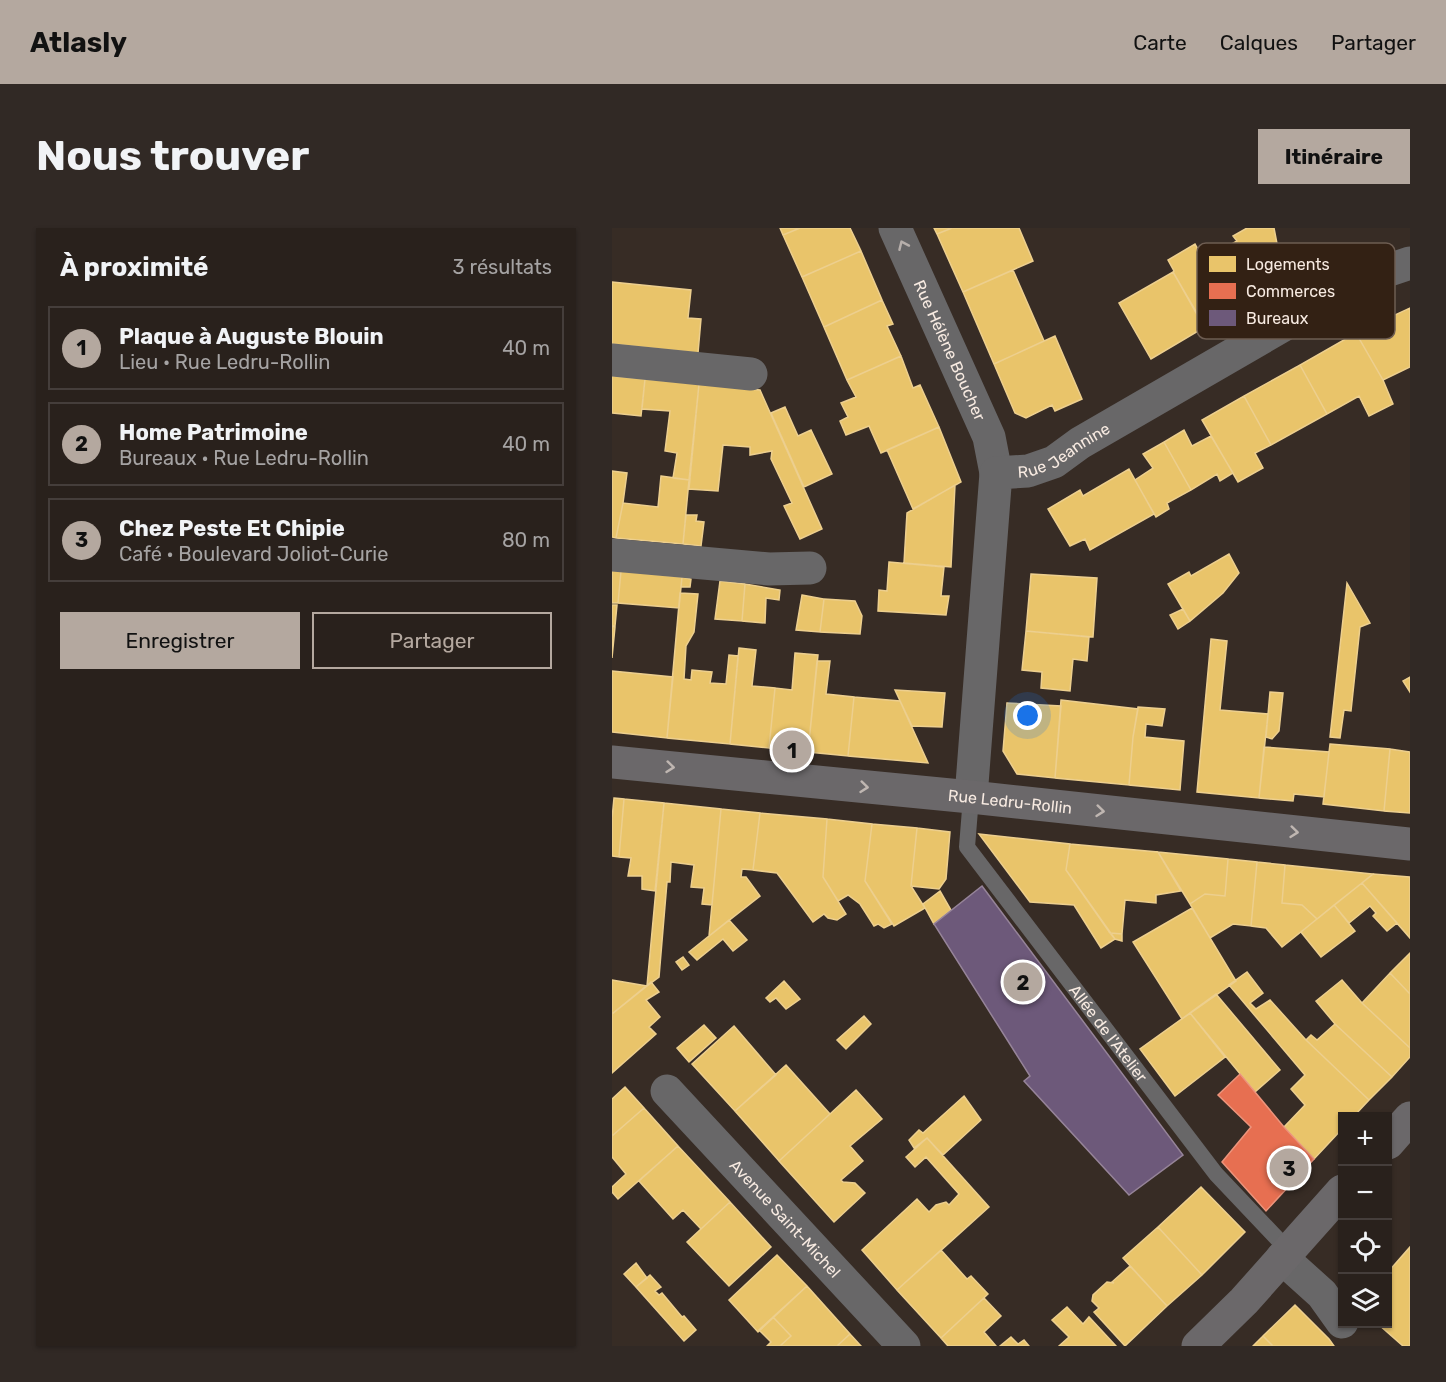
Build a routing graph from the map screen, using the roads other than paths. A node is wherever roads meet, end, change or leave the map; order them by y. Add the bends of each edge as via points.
1 (895, 228) edge
2 (1410, 263) edge
3 (1395, 268) edge
4 (1259, 339) edge
5 (612, 360) edge
6 (751, 374) dead end
7 (996, 473) junction
8 (612, 555) edge
9 (810, 568) dead end
10 (612, 762) edge
11 (971, 797) junction
12 (1410, 844) edge
13 (667, 1091) dead end
14 (1410, 1118) edge
15 (1392, 1138) edge
16 (1338, 1195) edge
17 (1285, 1254) junction
18 (1338, 1316) edge
19 (1346, 1328) edge
20 (904, 1346) edge
21 (1198, 1346) edge
22 (1358, 1346) edge

7 -> 1 street, Rue Hélène Boucher via 989,437
2 - 3 street, Rue Jeannine
4 - 7 street, Rue Jeannine via 1080,442 1054,462 1028,471
5 - 6 street
7 - 11 street, Rue Jeannine
8 - 9 street via 769,569
10 -> 11 main road, Rue Ledru-Rollin
11 -> 12 main road, Rue Ledru-Rollin
11 - 17 lane, Allée de l'Atelier via 967,847 1216,1174
13 - 20 street, Avenue Saint-Michel
14 - 15 main road
16 - 17 main road
17 - 18 street
17 - 21 main road
19 - 22 street

